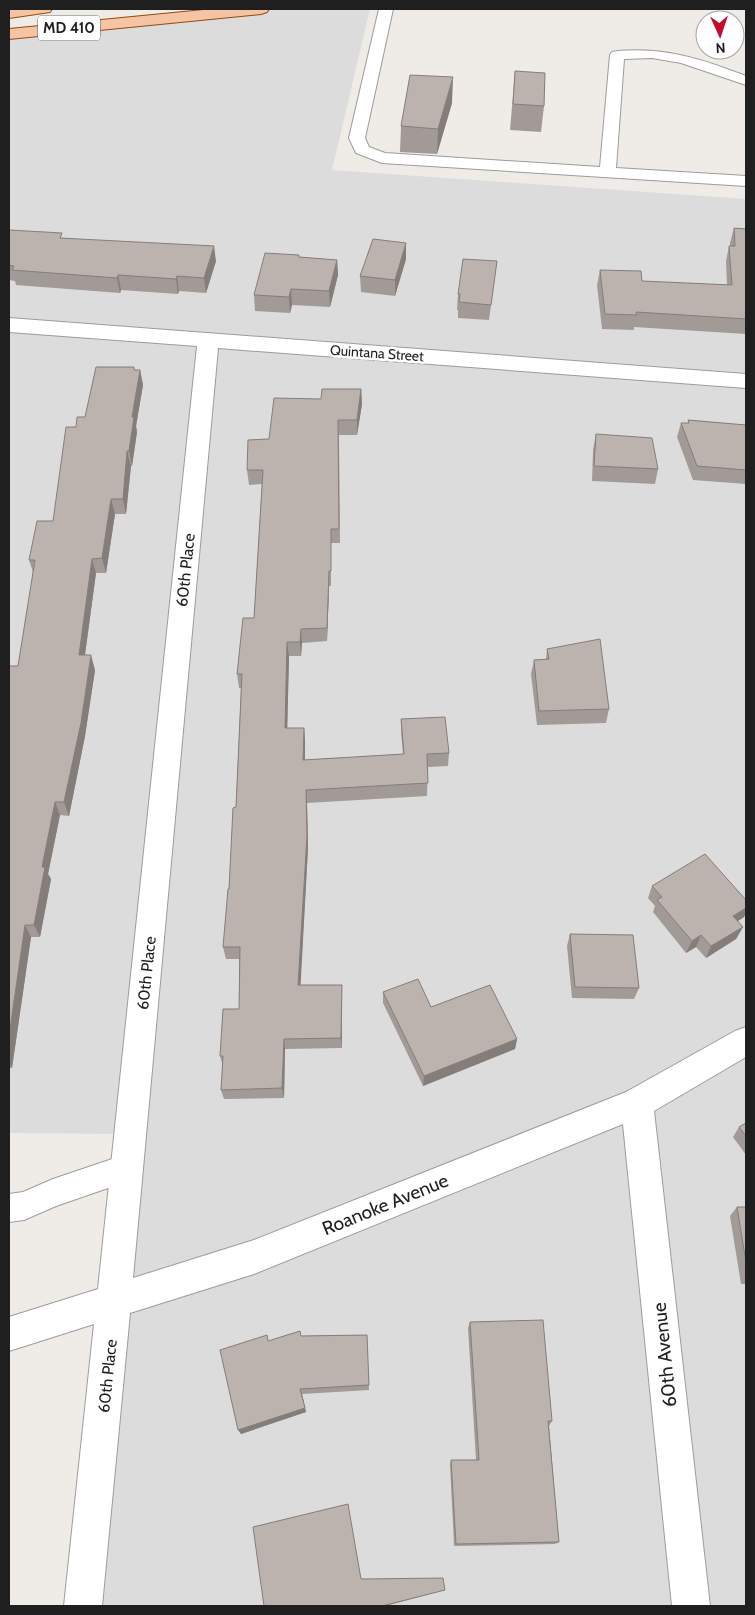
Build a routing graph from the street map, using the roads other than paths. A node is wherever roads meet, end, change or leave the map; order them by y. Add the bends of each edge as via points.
1 (44, 9) edge
2 (262, 9) edge
3 (386, 9) edge
4 (9, 13) edge
5 (9, 34) edge
6 (746, 82) edge
7 (608, 172) junction
8 (746, 181) edge
9 (9, 325) edge
10 (208, 340) junction
11 (746, 382) edge
12 (746, 1040) edge
13 (637, 1103) junction
14 (127, 1168) junction
15 (9, 1208) edge
16 (114, 1300) junction
17 (9, 1334) edge
18 (83, 1606) edge
19 (691, 1606) edge

1 - 4 main road, MD 410
2 - 5 main road, MD 410
3 - 7 lane via 357,138 362,150 382,158
6 - 7 lane via 688,59 641,52 617,55
7 - 8 lane
9 - 10 street, Quintana Street
10 - 11 street, Quintana Street
10 - 14 street, 60th Place
12 - 13 street, Roanoke Avenue
13 - 16 street, Roanoke Avenue via 254,1257
13 - 19 street, 60th Avenue
14 - 15 lane via 24,1206
14 - 16 street, 60th Place
16 - 17 street, Roanoke Avenue
16 - 18 street, 60th Place

